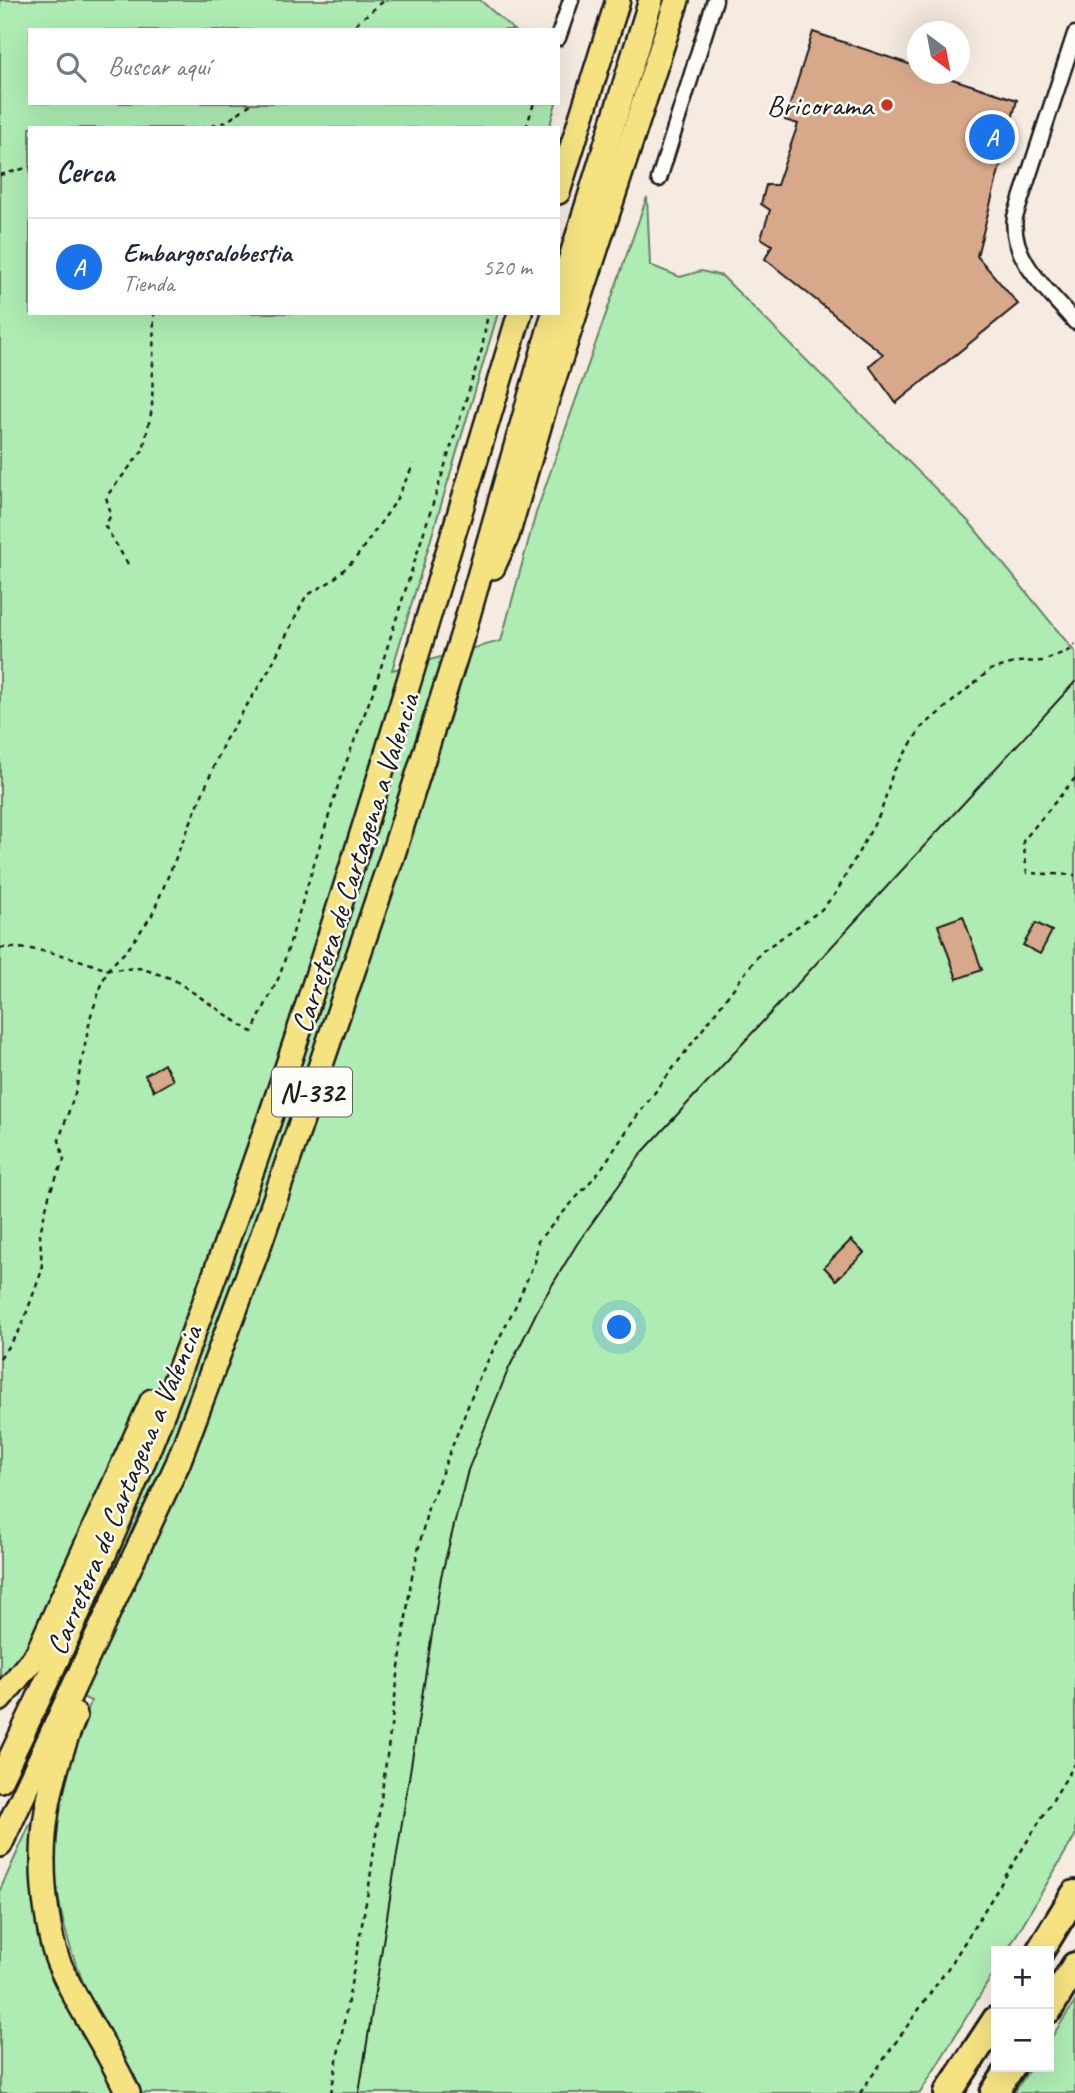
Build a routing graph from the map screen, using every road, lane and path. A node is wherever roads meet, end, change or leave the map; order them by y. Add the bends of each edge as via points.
1 (385, 0) edge
2 (554, 0) edge
3 (618, 0) edge
4 (651, 0) edge
5 (677, 0) edge
6 (715, 0) edge
7 (569, 5) edge
8 (350, 28) edge
9 (560, 32) edge
10 (1075, 34) edge
11 (249, 105) edge
12 (533, 105) edge
13 (226, 122) junction
14 (210, 126) edge
15 (223, 126) edge
16 (527, 126) edge
17 (28, 168) edge
18 (0, 175) edge
19 (659, 179) dead end
20 (560, 186) edge
21 (560, 294) edge
22 (154, 315) edge
23 (488, 315) edge
24 (519, 315) edge
25 (553, 315) edge
26 (1075, 322) edge
27 (414, 464) dead end
28 (128, 564) dead end
29 (463, 634) junction
30 (1075, 644) edge
31 (1075, 778) edge
32 (1075, 875) edge
33 (0, 948) edge
34 (107, 970) junction
35 (230, 1229) junction
36 (0, 1359) edge
37 (177, 1462) junction
38 (0, 1699) edge
39 (1075, 1764) edge
40 (0, 1780) edge
41 (0, 1845) edge
42 (1075, 1894) edge
43 (1043, 1946) edge
44 (991, 2028) edge
45 (1008, 2072) edge
46 (128, 2093) edge
47 (331, 2093) edge
48 (860, 2093) edge
49 (948, 2093) edge
50 (994, 2093) edge

1 - 8 path
2 - 7 street
3 - 20 highway
4 - 21 highway
5 - 29 highway via 507,536
6 - 19 street
7 - 9 street
10 - 26 street via 1012,235 1017,250
11 - 13 path
12 - 16 path
13 - 14 path
13 - 15 path
17 - 18 path
22 - 28 path via 152,409 144,450 106,497 111,515 105,526
23 - 34 path via 482,349 374,689 341,776 279,975 252,1032 173,979 140,968
24 - 35 highway, Carretera de Cartagena a Valencia / N-332 via 344,897
25 - 29 highway, Carretera de Cartagena a Valencia / N-332
27 - 34 path via 394,504 355,559 333,580 306,596 269,670 224,742 152,915
29 - 37 highway, Carretera de Cartagena a Valencia / N-332 via 318,1075
30 - 47 path via 1043,662 1018,662 990,670 921,727 893,772 881,812 836,893 821,910 761,952 599,1172 538,1241 535,1261 479,1378 428,1508 411,1581 369,1886
31 - 32 path via 1023,841 1027,873
33 - 34 path via 20,947
34 - 36 path via 59,1140 64,1160 40,1233 42,1270 21,1328
35 - 38 highway via 37,1654
35 - 40 highway, Carretera de Cartagena a Valencia / N-332 via 126,1503
37 - 41 highway, Carretera de Cartagena a Valencia / N-332
37 - 46 highway via 125,1602 71,1725 50,1785 42,1838 43,1884 55,1951
39 - 48 path via 953,1961
42 - 43 highway
44 - 49 highway
45 - 50 highway

